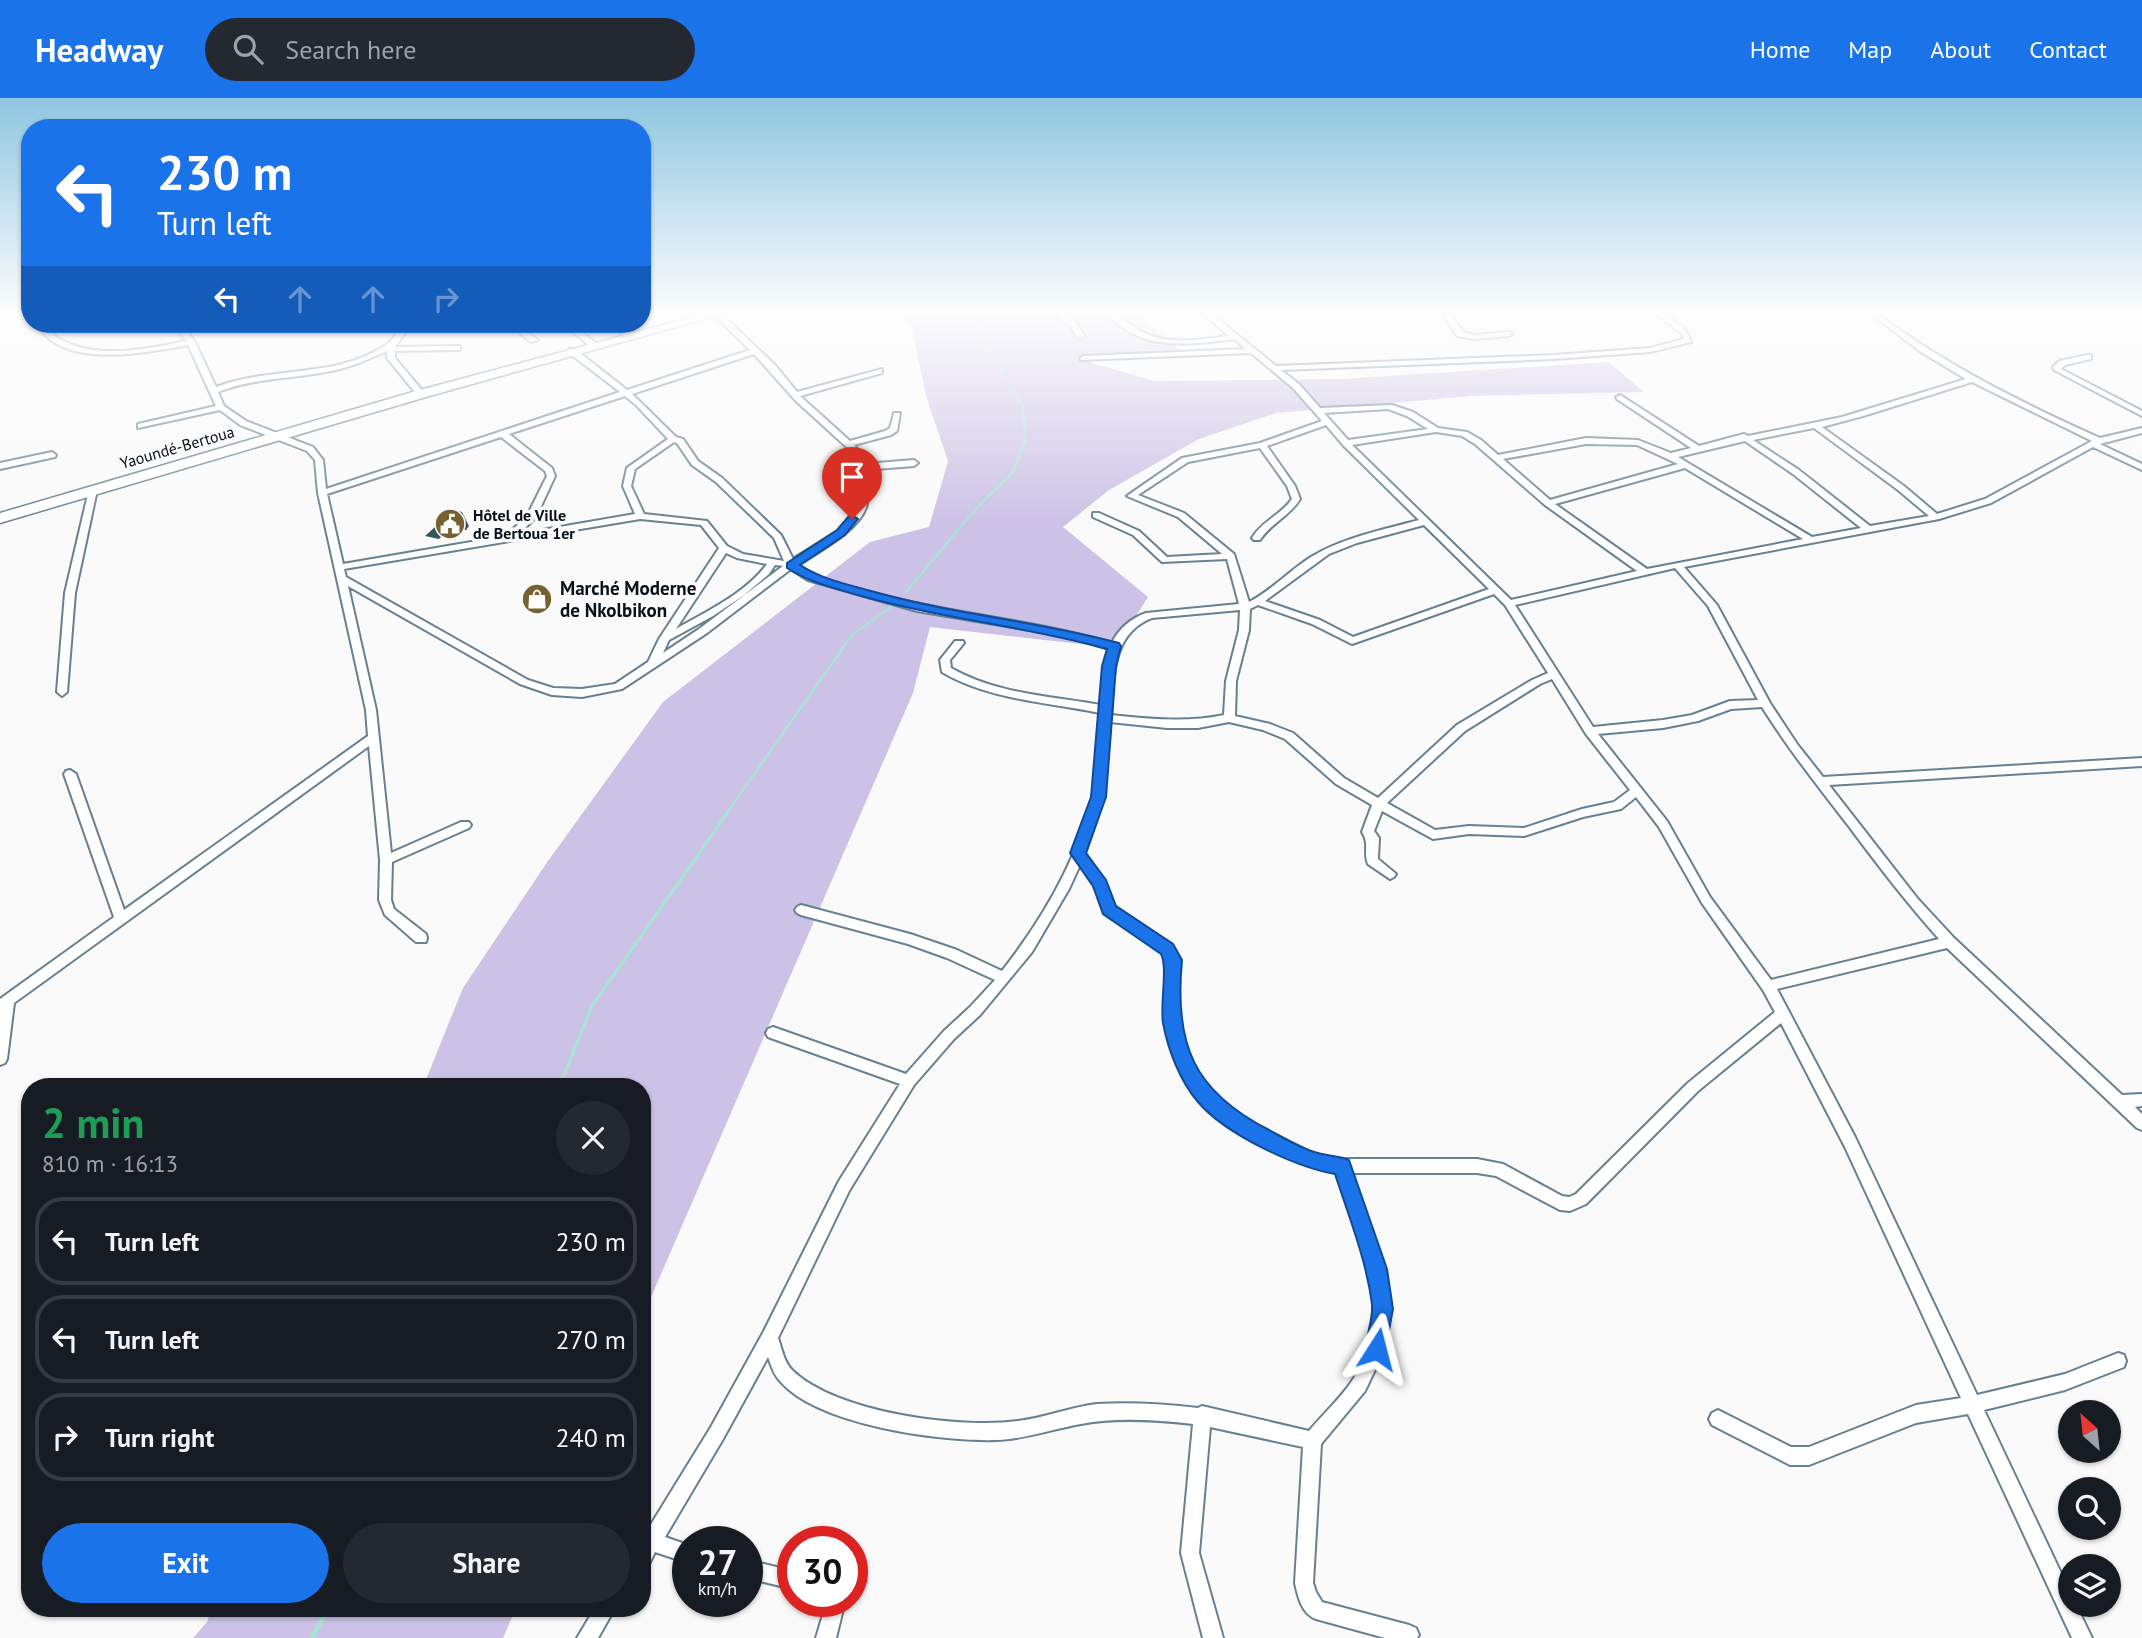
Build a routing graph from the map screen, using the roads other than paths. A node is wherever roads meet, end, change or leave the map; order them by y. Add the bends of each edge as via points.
1 (209, 383) edge
2 (232, 383) edge
3 (412, 383) edge
4 (460, 383) edge
5 (614, 383) edge
6 (655, 383) edge
7 (786, 383) edge
8 (836, 383) edge
9 (1290, 383) edge
10 (1961, 383) edge
11 (1977, 383) edge
12 (2083, 383) edge
13 (212, 391) junction
14 (626, 392) junction
15 (421, 394) junction
16 (797, 394) junction
17 (1620, 397) dead end
18 (221, 407) junction
19 (1317, 411) junction
20 (2142, 414) edge
21 (897, 415) dead end
22 (1326, 422) junction
23 (1815, 425) junction
24 (141, 426) dead end
25 (1436, 430) junction
26 (2142, 430) edge
27 (282, 435) junction
28 (504, 435) junction
29 (1744, 437) junction
30 (673, 439) junction
31 (1346, 443) junction
32 (2096, 443) junction
33 (848, 444) junction
34 (1262, 445) junction
35 (1697, 448) junction
36 (52, 455) dead end
37 (1671, 456) junction
38 (1496, 458) junction
39 (862, 461) junction
40 (914, 463) dead end
41 (1685, 465) junction
42 (0, 466) edge
43 (2142, 467) edge
44 (93, 490) junction
45 (322, 493) junction
46 (1548, 503) junction
47 (1096, 515) dead end
48 (640, 516) junction
49 (0, 517) edge
50 (1936, 517) junction
51 (1427, 521) junction
52 (1869, 530) junction
53 (509, 538) junction
54 (1257, 538) dead end
55 (1808, 538) junction
56 (723, 548) junction
57 (1231, 556) junction
58 (772, 563) junction
59 (791, 565) junction
60 (1677, 565) junction
61 (1645, 572) junction
62 (341, 573) junction
63 (1495, 590) junction
64 (1259, 602) junction
65 (1509, 603) junction
66 (1245, 607) junction
67 (664, 639) junction
68 (959, 643) dead end
69 (1115, 646) junction
70 (653, 663) junction
71 (1555, 674) junction
72 (62, 692) dead end
73 (1765, 703) junction
74 (1105, 714) junction
75 (1229, 718) junction
76 (1590, 731) junction
77 (373, 737) junction
78 (2142, 762) edge
79 (70, 774) dead end
80 (1819, 781) junction
81 (1636, 791) junction
82 (1378, 805) junction
83 (465, 825) dead end
84 (1078, 853) junction
85 (386, 860) junction
86 (1390, 874) dead end
87 (801, 911) dead end
88 (120, 917) junction
89 (421, 938) dead end
90 (1948, 942) junction
91 (1004, 978) junction
92 (1768, 986) junction
93 (4, 1003) edge
94 (1783, 1013) junction
95 (773, 1033) dead end
96 (0, 1059) edge
97 (909, 1081) junction
98 (2142, 1100) edge
99 (2119, 1101) junction
100 (2142, 1123) edge
101 (1342, 1166) junction
102 (770, 1337) junction
103 (2118, 1361) dead end
104 (1974, 1404) junction
105 (1202, 1415) junction
106 (1718, 1419) dead end
107 (1312, 1441) junction
108 (653, 1542) junction
109 (651, 1545) edge
110 (672, 1549) edge
111 (600, 1617) edge
112 (832, 1617) edge
113 (1409, 1635) dead end
114 (587, 1638) edge
115 (826, 1638) edge
116 (1213, 1638) edge
117 (2082, 1638) edge

1 - 13 street
2 - 13 street
3 - 15 street
4 - 15 highway, Yaoundé-Bertoua
5 - 14 street
6 - 14 street
7 - 16 street
8 - 16 street
9 - 19 street
10 - 23 street
11 - 32 street
12 - 20 street
13 - 18 street
14 - 28 street
14 - 30 street
15 - 27 highway, Yaoundé-Bertoua
16 - 33 street
17 - 35 street
18 - 24 street
18 - 27 street via 243,422
19 - 22 street
19 - 25 street via 1389,407
21 - 33 street via 894,429 888,433
22 - 31 street
22 - 34 street
23 - 29 street
23 - 50 street
25 - 31 street
25 - 38 street via 1464,435
26 - 32 street
27 - 44 highway, Yaoundé-Bertoua
27 - 45 street via 310,449 319,460
28 - 45 street
28 - 53 street via 551,476 531,517
29 - 35 street
29 - 52 street
30 - 48 street via 631,468 627,485
30 - 59 street via 778,537
31 - 51 street
32 - 43 street
32 - 50 street via 1988,501
33 - 39 street
34 - 54 street via 1296,499 1263,527
34 - 57 street via 1185,460 1131,496 1181,515
35 - 37 street
36 - 42 street
37 - 38 street via 1638,443 1606,440
37 - 41 street
38 - 46 street
39 - 40 street via 876,466
39 - 59 street via 865,475 860,511 841,533
41 - 46 street
41 - 55 street
44 - 49 highway, Yaoundé-Bertoua
44 - 72 street via 70,593
45 - 62 street
46 - 61 street
47 - 57 street via 1136,533 1165,560
48 - 53 street
48 - 56 street via 704,523
50 - 52 street
51 - 63 street
51 - 64 street via 1338,547
52 - 55 street
53 - 62 street
55 - 60 street
56 - 58 street
56 - 67 street
57 - 66 street
58 - 59 street
58 - 67 street via 766,575 712,613
59 - 69 street via 811,578 917,608
59 - 70 street
60 - 61 street
60 - 73 street via 1712,605
61 - 65 street
62 - 70 street via 524,682 552,691 582,693 618,687
62 - 77 street
63 - 64 street via 1352,641 1317,622
63 - 65 street
64 - 66 street
65 - 71 street
66 - 69 street via 1150,615 1137,620
66 - 75 street
67 - 70 street
68 - 74 street via 945,660 946,670 956,678
69 - 74 street
71 - 76 street
71 - 82 street via 1461,728
73 - 76 street via 1730,705 1663,724
73 - 80 street
74 - 75 street via 1167,724
74 - 84 street via 1098,797
75 - 82 street via 1289,736 1340,781
76 - 81 street
77 - 85 street
77 - 88 street
78 - 80 street
79 - 88 street
80 - 90 street
81 - 82 street via 1617,806 1524,832 1469,830 1433,835
81 - 92 street via 1663,824 1706,900
82 - 86 street via 1368,832 1373,838 1370,854 1372,861
83 - 85 street
84 - 91 street via 1054,905
84 - 101 street via 1100,884 1109,909 1167,949 1173,960 1172,1023 1183,1061 1204,1096 1237,1123 1314,1161
85 - 89 street via 389,912
87 - 91 street via 910,939
88 - 93 street
90 - 92 street
90 - 99 street
91 - 97 street
92 - 94 street
93 - 96 street
94 - 101 street via 1693,1087 1581,1199 1570,1204 1498,1169
94 - 104 street via 1850,1142
95 - 97 street
97 - 102 street via 844,1186
98 - 99 street
99 - 100 street
101 - 107 street via 1377,1269 1383,1309 1377,1349 1359,1385
102 - 105 street via 781,1367 796,1384 842,1409 915,1425 978,1433 1019,1430 1088,1414
102 - 108 street
103 - 104 street via 2065,1382
104 - 106 street via 1916,1413 1809,1456 1790,1456
104 - 117 street
105 - 107 street
105 - 116 street via 1190,1553
107 - 113 street via 1307,1596 1317,1610
108 - 109 street
108 - 110 street
111 - 114 street
112 - 115 street

